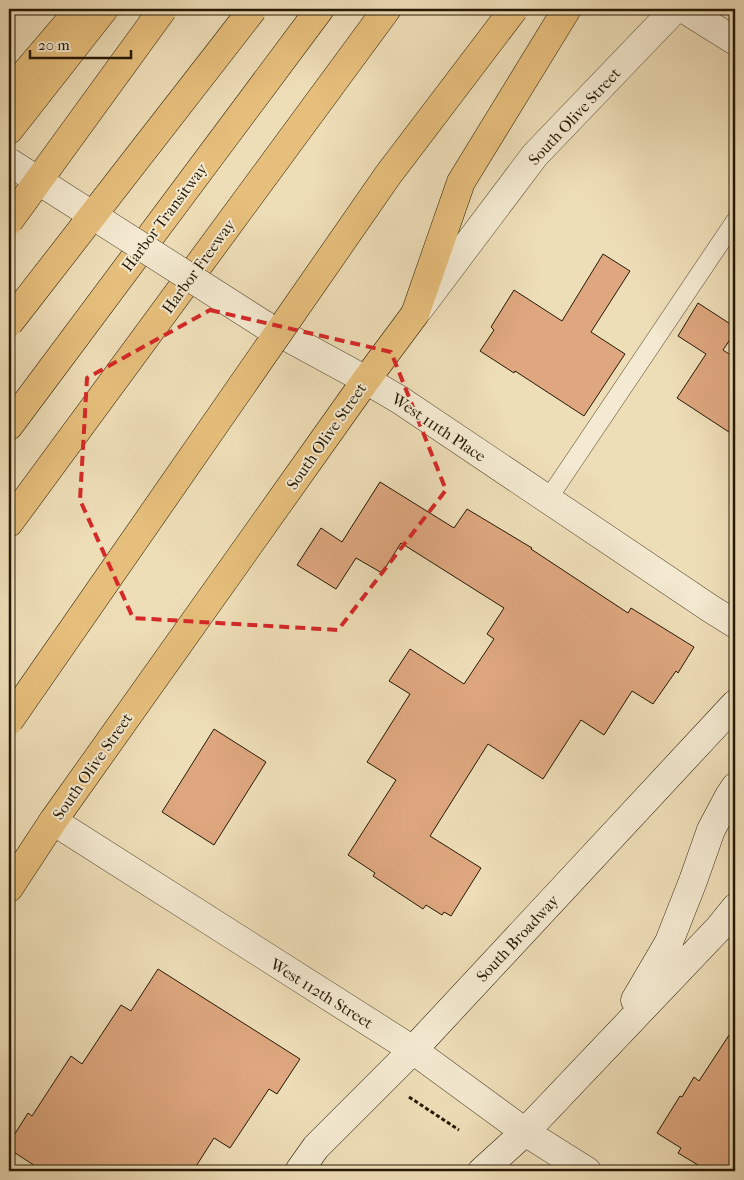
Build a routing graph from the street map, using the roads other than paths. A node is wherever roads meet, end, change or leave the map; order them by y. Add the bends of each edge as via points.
1 (80, 9) edge
2 (104, 9) edge
3 (163, 9) edge
4 (253, 9) edge
5 (320, 9) edge
6 (387, 9) edge
7 (514, 9) edge
8 (567, 9) edge
9 (675, 9) edge
10 (684, 9) edge
11 (735, 41) edge
12 (9, 92) edge
13 (9, 130) edge
14 (9, 162) edge
15 (9, 221) edge
16 (735, 221) edge
17 (415, 314) junction
18 (9, 323) edge
19 (366, 380) junction
20 (9, 426) edge
21 (548, 499) junction
22 (9, 523) edge
23 (735, 624) edge
24 (735, 704) edge
25 (9, 721) edge
26 (735, 788) edge
27 (53, 821) junction
28 (9, 888) edge
29 (735, 908) edge
30 (611, 1040) junction
31 (413, 1050) junction
32 (524, 1132) junction
33 (316, 1147) junction
34 (286, 1171) edge
35 (299, 1171) edge
36 (482, 1171) edge
37 (587, 1171) edge

1 - 12 main road
2 - 13 main road
3 - 15 main road, bridge
4 - 18 main road, bridge
5 - 20 main road, Harbor Transitway
6 - 22 main road, Harbor Freeway
7 - 25 main road, bridge via 376,191
8 - 17 main road via 461,182
9 - 17 street, South Olive Street via 535,155
10 - 11 street
14 - 19 street, West 111th Place, bridge via 263,324
16 - 21 lane
17 - 19 main road, South Olive Street
19 - 21 street, West 111th Place
19 - 27 main road, South Olive Street
21 - 23 street, West 111th Place
24 - 31 street, South Broadway
26 - 30 street via 711,830 669,942
27 - 28 main road, South Olive Street
27 - 31 street, West 112th Street
29 - 30 street
30 - 32 street
31 - 32 street, West 112th Street
31 - 33 street, South Broadway
32 - 36 street
32 - 37 street, West 112th Street
33 - 34 street
33 - 35 street, South Broadway

